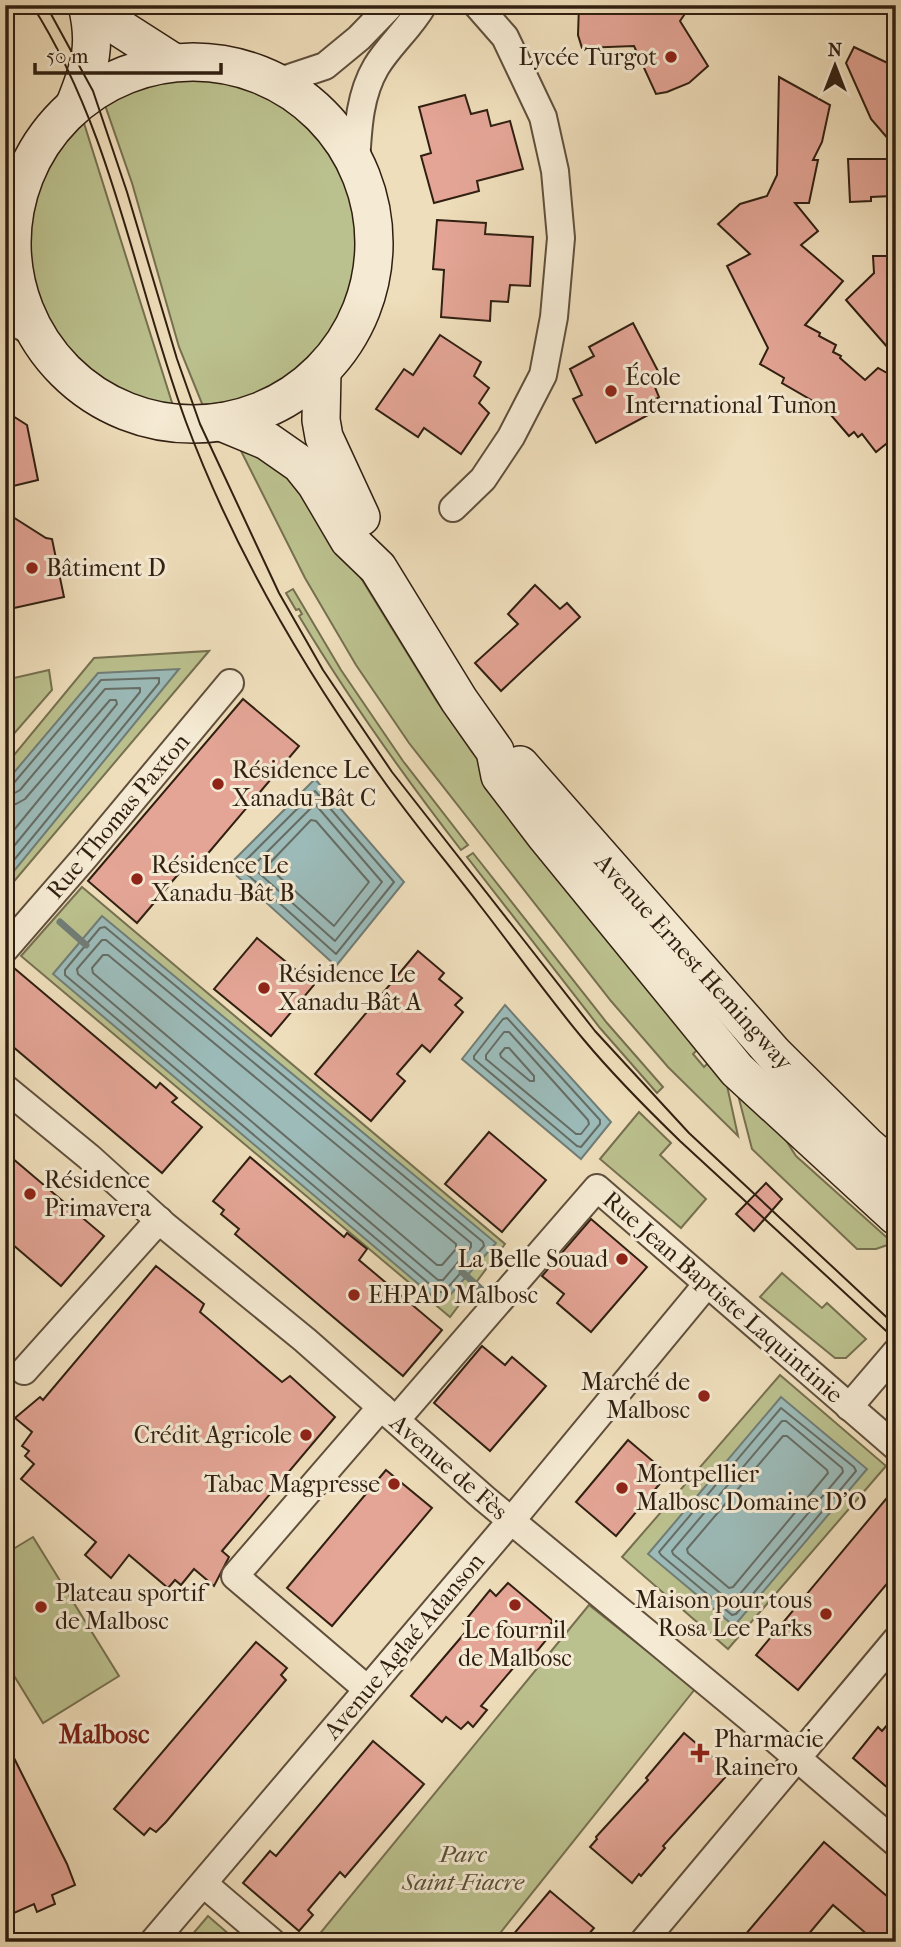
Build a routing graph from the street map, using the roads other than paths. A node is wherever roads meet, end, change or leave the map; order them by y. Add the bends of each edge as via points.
1 (89, 5) edge
2 (391, 5) edge
3 (423, 5) edge
4 (477, 5) edge
5 (173, 62) junction
6 (277, 82) junction
7 (75, 104) junction
8 (356, 163) junction
9 (9, 225) edge
10 (20, 325) edge
11 (322, 371) junction
12 (221, 422) junction
13 (453, 508) dead end
14 (378, 568) junction
15 (230, 683) dead end
16 (5, 949) edge
17 (5, 1088) edge
18 (882, 1182) edge
19 (896, 1216) edge
20 (159, 1220) junction
21 (896, 1236) edge
22 (707, 1284) junction
23 (896, 1352) edge
24 (24, 1371) dead end
25 (849, 1407) junction
26 (388, 1413) junction
27 (896, 1447) edge
28 (511, 1521) junction
29 (896, 1640) edge
30 (367, 1689) junction
31 (798, 1758) junction
32 (896, 1843) edge
33 (204, 1884) junction
34 (654, 1938) edge
35 (153, 1942) edge
36 (272, 1942) edge

1 - 5 main road
1 - 7 main road via 92,60
2 - 6 street via 325,66
3 - 8 street via 376,67 363,98
4 - 13 street via 505,37 542,117 555,171 561,238 554,317 542,375 511,437 483,479
5 - 6 main road via 232,66
5 - 7 main road via 118,77
6 - 8 main road via 309,103 336,130
7 - 9 main road via 37,149
8 - 11 main road via 368,192 375,256 359,318
9 - 10 main road
10 - 12 main road via 75,381 127,412 156,421
11 - 12 main road via 292,395 258,412
11 - 14 main road, Avenue Ernest Hemingway via 324,437 368,531
12 - 14 main road, Avenue Ernest Hemingway via 267,441 300,464 349,540
14 - 18 main road, Avenue Ernest Hemingway via 495,751 500,776 719,1050 737,1070
15 - 16 street, Rue Thomas Paxton
17 - 20 street, Avenue de Fès
18 - 19 main road, Avenue Ernest Hemingway
18 - 21 street, Avenue Ernest Hemingway via 875,1218
20 - 24 street
20 - 26 street, Avenue de Fès
22 - 25 street, Rue Jean Baptiste Laquintinie
22 - 26 street, Rue Jean Baptiste Laquintinie via 597,1188
22 - 28 street, Avenue Aglaé Adanson
23 - 25 street
25 - 27 street, Rue Jean Baptiste Laquintinie
26 - 28 street, Avenue de Fès
26 - 30 street via 235,1576
28 - 30 street, Avenue Aglaé Adanson
28 - 31 street, Avenue de Fès
29 - 31 street
30 - 33 street, Avenue Aglaé Adanson
31 - 32 street, Avenue de Fès
31 - 34 street
33 - 35 street, Avenue Aglaé Adanson
33 - 36 street

